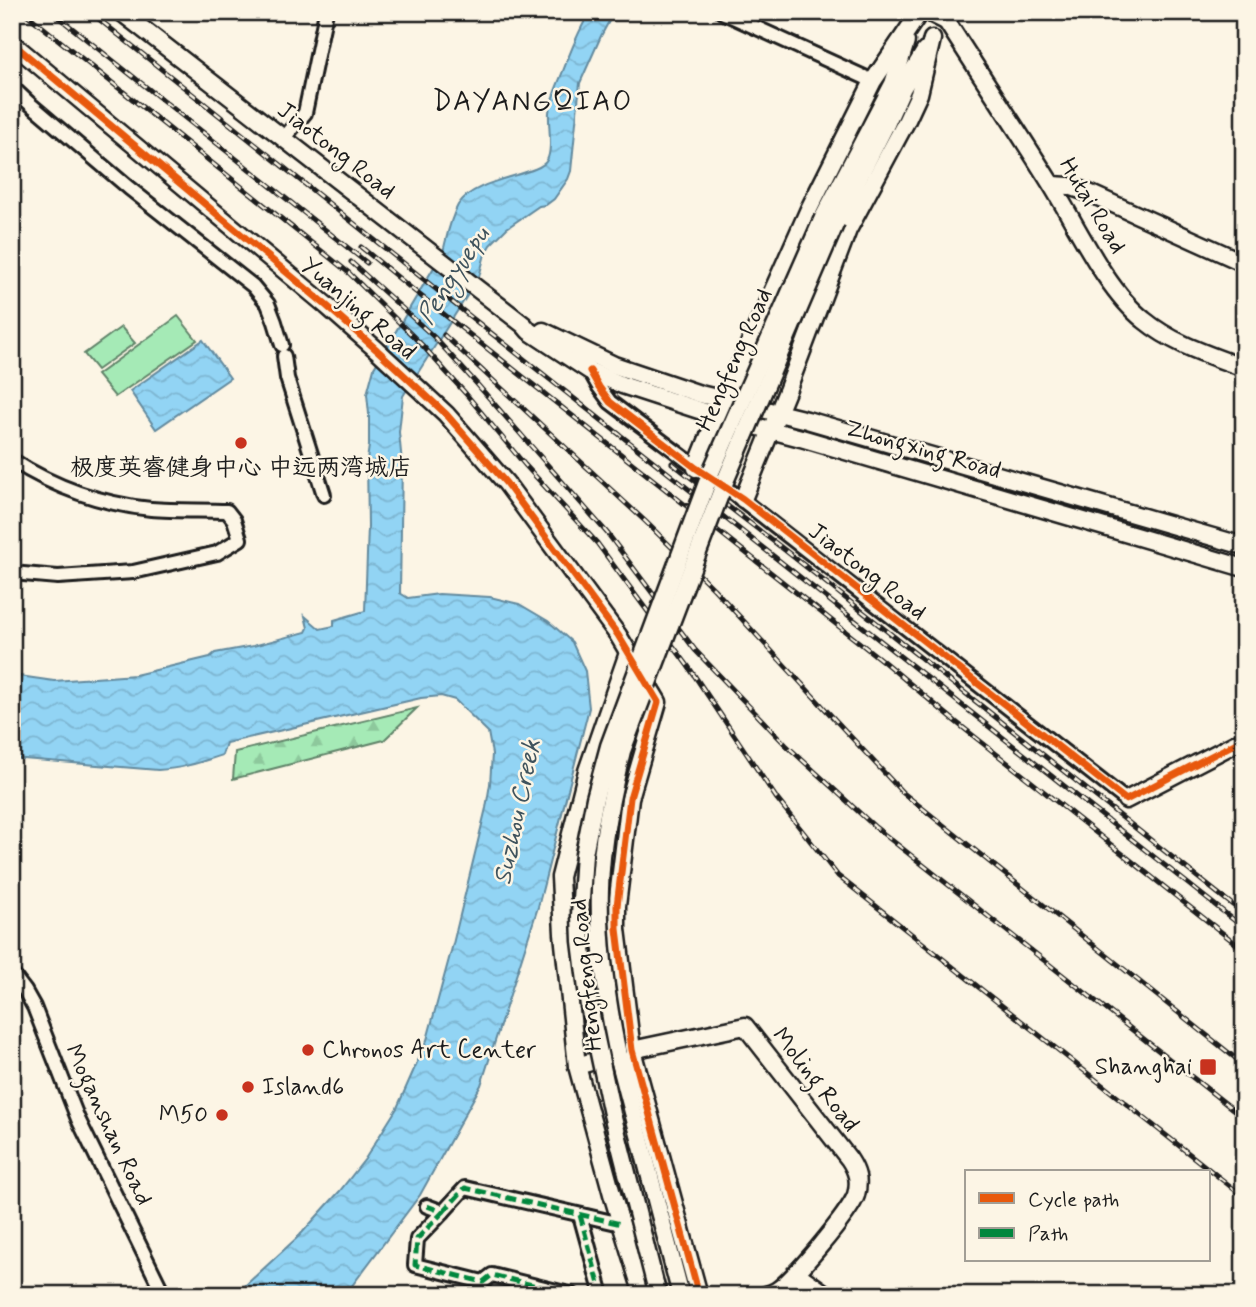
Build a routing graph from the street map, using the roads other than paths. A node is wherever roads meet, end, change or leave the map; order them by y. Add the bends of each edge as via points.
1 (121, 12) edge
2 (326, 12) edge
3 (722, 12) edge
4 (943, 14) edge
5 (915, 19) edge
6 (932, 39) junction
7 (12, 43) edge
8 (873, 81) junction
9 (12, 87) edge
10 (283, 139) junction
11 (1052, 185) junction
12 (829, 220) junction
13 (1244, 263) edge
14 (593, 364) junction
15 (1244, 368) edge
16 (724, 400) junction
17 (778, 413) junction
18 (717, 416) junction
19 (771, 429) junction
20 (12, 460) edge
21 (696, 468) junction
22 (324, 495) dead end
23 (743, 499) junction
24 (1244, 546) edge
25 (1244, 568) edge
26 (12, 573) edge
27 (628, 653) junction
28 (1244, 739) edge
29 (1126, 800) joint
30 (12, 974) edge
31 (632, 1050) junction
32 (577, 1066) junction
33 (427, 1206) dead end
34 (443, 1212) junction
35 (580, 1215) junction
36 (621, 1224) junction
37 (796, 1273) junction
38 (164, 1295) edge
39 (573, 1295) edge
40 (602, 1295) edge
41 (643, 1295) edge
42 (658, 1295) edge
43 (681, 1295) edge
44 (699, 1295) edge
45 (766, 1295) edge
46 (827, 1295) edge

1 - 10 main road, Jiaotong Road
2 - 10 street via 305,113
3 - 8 street
4 - 6 main road, Hengfeng Road
4 - 11 main road, Hutai Road
5 - 8 main road, Hengfeng Road
5 - 12 main road, Hengfeng Road via 893,84
6 - 12 main road, Hengfeng Road
6 - 17 main road, Hengfeng Road via 919,94 848,230
7 - 27 main road, Yuanjing Road via 414,383 506,483
8 - 16 main road, Hengfeng Road via 809,209
9 - 22 street via 253,286 268,304
10 - 14 main road, Jiaotong Road via 529,331
11 - 13 main road via 1089,192
11 - 15 main road, Hutai Road via 1108,278 1142,318 1190,348
12 - 42 main road, Hengfeng Road, bridge via 707,485 609,747 584,854 581,928 589,1006
12 - 43 main road, Hengfeng Road, bridge via 622,751 605,832 600,915 613,1032
14 - 16 main road, Zhongxing Road via 629,370
14 - 18 main road, Zhongxing Road via 622,385
14 - 21 street, Jiaotong Road via 599,387 610,402
16 - 17 main road, Zhongxing Road
16 - 18 main road, Hengfeng Road
17 - 19 main road, Hengfeng Road
17 - 24 main road, Zhongxing Road
18 - 19 main road, Zhongxing Road
18 - 21 main road, Hengfeng Road
19 - 23 main road, Hengfeng Road
19 - 25 main road, Zhongxing Road
20 - 26 street via 57,484 121,504 228,511 240,539 217,553 134,572 58,577
21 - 23 street, Jiaotong Road
23 - 29 street, Jiaotong Road
27 - 31 main road, Yuanjing Road via 658,702 630,798 617,906
27 - 32 main road via 587,771 560,877
28 - 29 main road
30 - 38 street, Moganshan Road via 34,1007 78,1119
31 - 32 main road, Moling Road
31 - 37 main road, Moling Road via 745,1027 849,1159 858,1178 853,1201
31 - 44 main road, Yuanjing Road
32 - 36 main road
33 - 34 street
34 - 35 street via 465,1188
34 - 39 street via 417,1239 415,1265 483,1282 492,1275
35 - 36 street
35 - 40 street
36 - 41 main road
37 - 45 main road
37 - 46 main road

